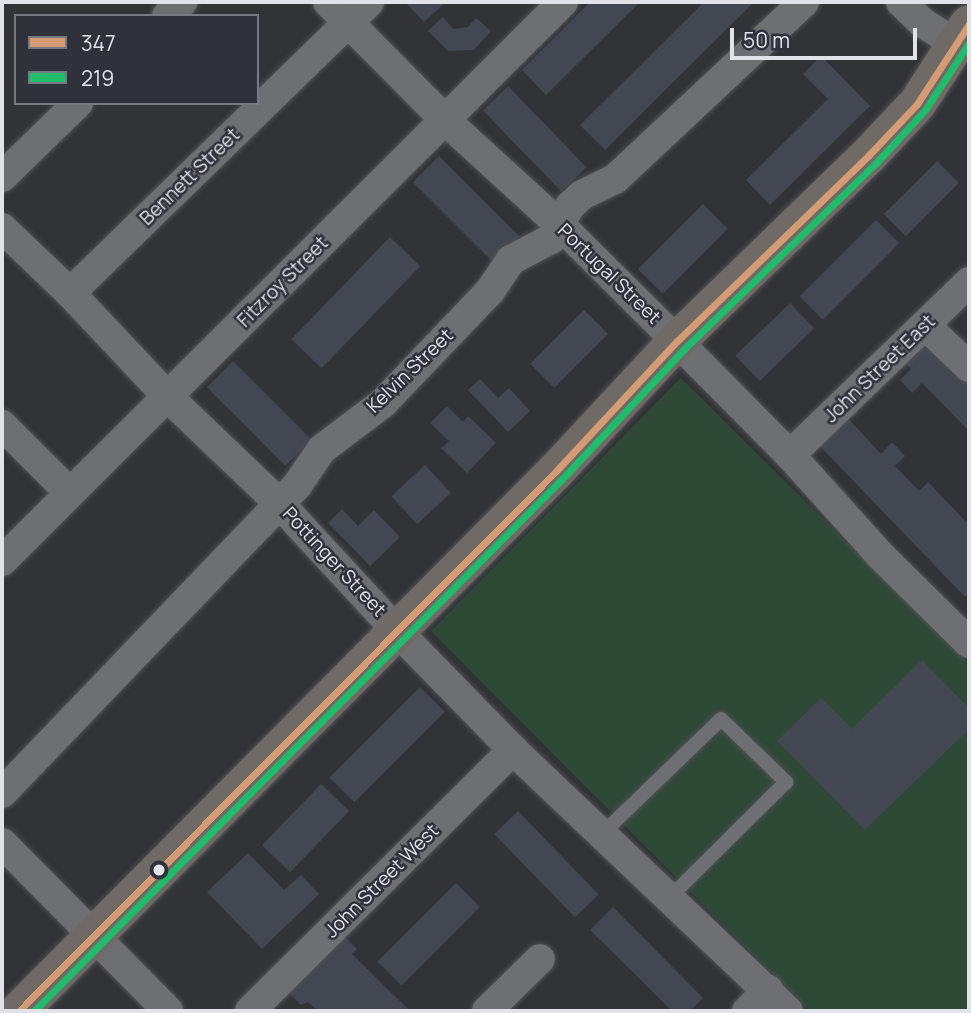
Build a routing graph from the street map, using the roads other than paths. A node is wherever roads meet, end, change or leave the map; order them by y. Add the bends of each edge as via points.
1 (182, 2) edge
2 (328, 2) edge
3 (369, 2) edge
4 (563, 2) edge
5 (804, 2) edge
6 (901, 2) edge
7 (169, 14) edge
8 (349, 23) junction
9 (963, 34) edge
10 (76, 105) edge
11 (445, 120) junction
12 (2, 177) edge
13 (560, 225) junction
14 (2, 228) edge
15 (969, 282) edge
16 (71, 293) junction
17 (925, 326) junction
18 (677, 341) junction
19 (969, 368) edge
20 (168, 397) junction
21 (2, 425) edge
22 (790, 455) junction
23 (70, 493) junction
24 (278, 502) junction
25 (2, 561) edge
26 (965, 630) edge
27 (398, 632) junction
28 (513, 750) junction
29 (2, 793) edge
30 (602, 834) junction
31 (2, 843) edge
32 (670, 897) junction
33 (94, 936) junction
34 (540, 959) dead end
35 (768, 990) junction
36 (19, 1011) edge
37 (168, 1011) edge
38 (250, 1011) edge
39 (487, 1011) edge
40 (747, 1011) edge
41 (789, 1011) edge

1 - 7 street
2 - 8 street, Portugal Street
3 - 8 street, Bennett Street
4 - 11 street, Fitzroy Street
5 - 13 street, Kelvin Street via 615,179 582,195
6 - 9 street via 923,23
8 - 11 street, Portugal Street
8 - 16 street, Bennett Street
9 - 18 highway via 917,104
10 - 12 street
11 - 13 street, Portugal Street
11 - 20 street, Fitzroy Street
13 - 18 street, Portugal Street
13 - 24 street, Kelvin Street via 551,239 511,260 481,301 383,402 322,449 298,484
14 - 16 street, Pottinger Street
15 - 17 street, John Street East
16 - 20 street, Pottinger Street
17 - 19 street
17 - 22 street, John Street East
18 - 22 street, Portugal Street
18 - 27 highway
20 - 23 street, Fitzroy Street
20 - 24 street, Pottinger Street
21 - 23 street
22 - 26 street, Portugal Street via 881,556
23 - 25 street, Fitzroy Street
24 - 27 street, Pottinger Street
24 - 29 street, Kelvin Street
27 - 28 street, Pottinger Street
27 - 33 highway
28 - 30 street, Pottinger Street
28 - 38 street, John Street West
30 - 32 street, Pottinger Street
30 - 32 lane via 721,719 786,782
31 - 33 street
32 - 35 street, Pottinger Street
33 - 36 highway
33 - 37 street
34 - 39 street
35 - 40 street
35 - 41 street, Pottinger Street

